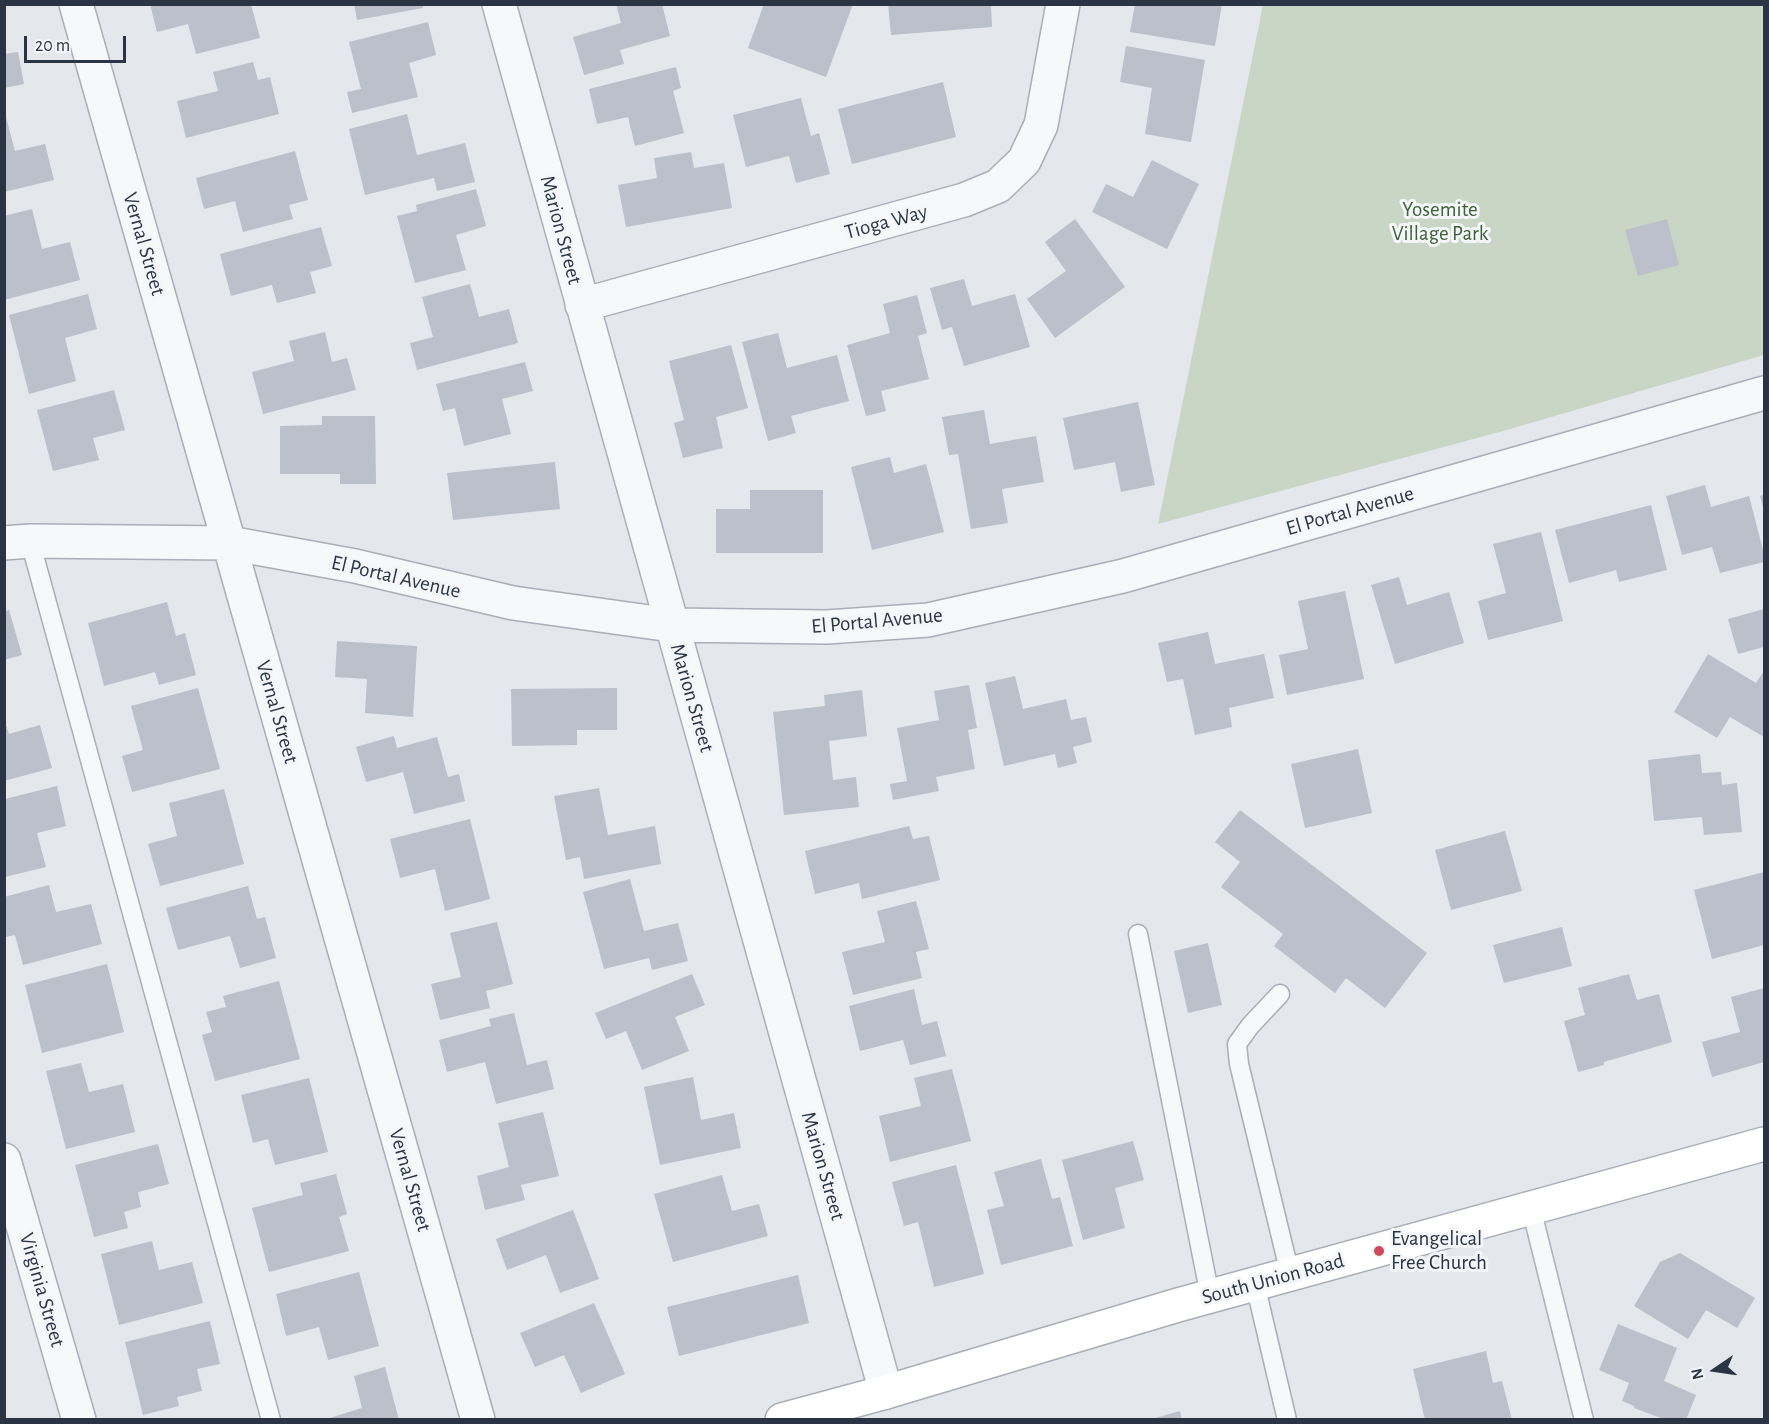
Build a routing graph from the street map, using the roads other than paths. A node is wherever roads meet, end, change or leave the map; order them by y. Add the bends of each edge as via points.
1 (76, 4) edge
2 (499, 4) edge
3 (1063, 4) edge
4 (582, 305) junction
5 (1764, 393) edge
6 (17, 542) edge
7 (229, 543) junction
8 (671, 625) junction
9 (1138, 934) dead end
10 (1280, 994) dead end
11 (1764, 1144) edge
12 (4, 1160) edge
13 (1531, 1208) junction
14 (1290, 1274) junction
15 (1255, 1284) junction
16 (1210, 1296) junction
17 (886, 1392) junction
18 (79, 1419) edge
19 (271, 1419) edge
20 (478, 1419) edge
21 (782, 1419) edge
22 (1287, 1419) edge
23 (1584, 1419) edge

1 - 7 street, Vernal Street
2 - 4 street, Marion Street
3 - 4 street, Tioga Way via 1041,125 1024,161 998,186 964,200
4 - 8 street, Marion Street
5 - 8 street, El Portal Avenue via 1123,576 928,620 827,627
6 - 7 street, El Portal Avenue
6 - 19 lane
7 - 8 street, El Portal Avenue via 355,566 513,603
7 - 20 street, Vernal Street
8 - 17 street, Marion Street
9 - 16 lane
10 - 14 lane via 1238,1044 1239,1064
11 - 13 street, South Union Road
12 - 18 street, Virginia Street
13 - 14 street, South Union Road
13 - 23 lane
14 - 15 street, South Union Road
15 - 16 street, South Union Road
15 - 22 lane
16 - 17 street, South Union Road
17 - 21 street, South Union Road

